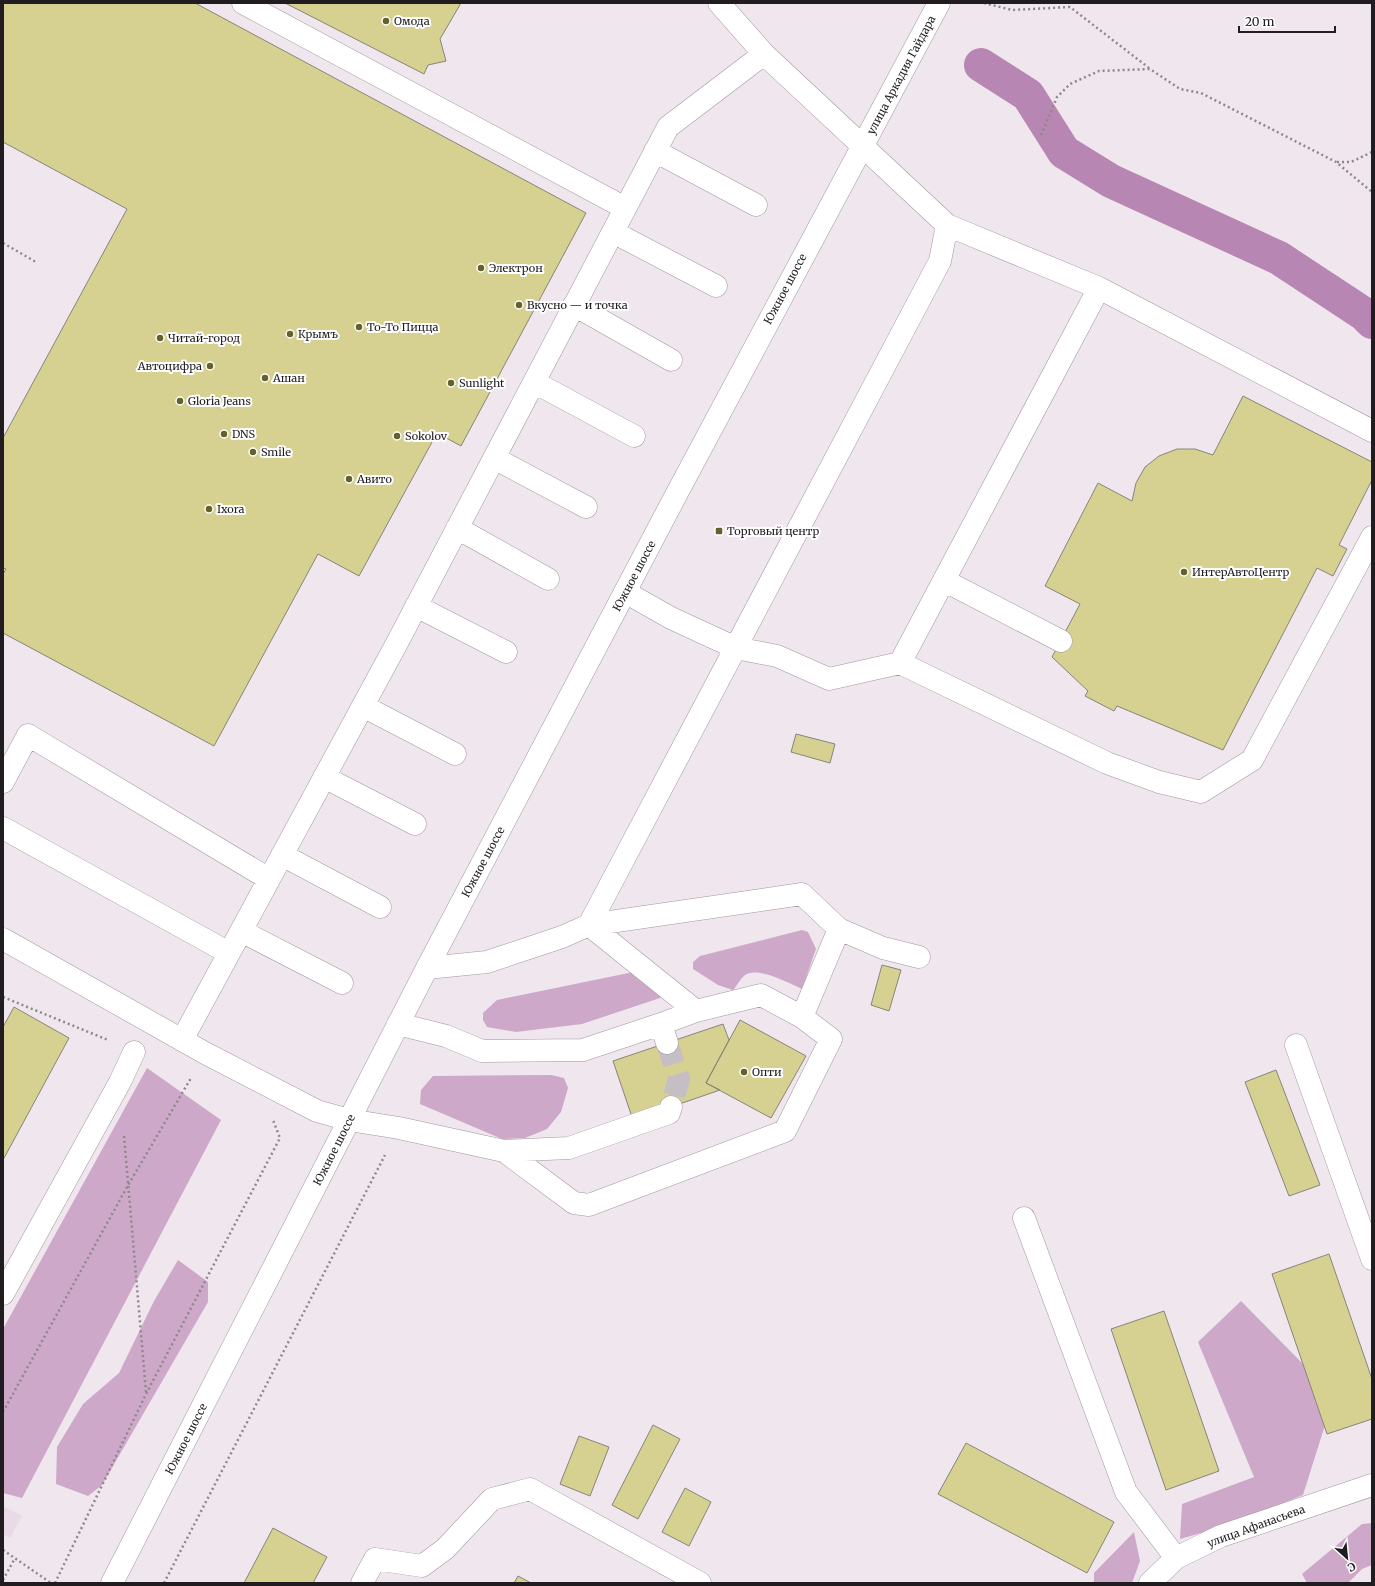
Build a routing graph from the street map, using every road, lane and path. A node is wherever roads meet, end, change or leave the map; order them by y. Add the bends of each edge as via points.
1 (243, 3) edge
2 (719, 3) edge
3 (940, 3) edge
4 (984, 3) edge
5 (764, 54) junction
6 (1150, 69) junction
7 (1041, 136) dead end
8 (862, 147) junction
9 (656, 151) junction
10 (1372, 152) edge
11 (1336, 162) junction
12 (1372, 192) edge
13 (756, 205) dead end
14 (625, 208) junction
15 (947, 224) junction
16 (613, 232) junction
17 (3, 243) edge
18 (36, 262) dead end
19 (716, 286) dead end
20 (1099, 288) junction
21 (574, 305) junction
22 (672, 360) dead end
23 (534, 382) junction
24 (1372, 431) edge
25 (634, 436) dead end
26 (494, 458) junction
27 (586, 507) dead end
28 (457, 528) junction
29 (1372, 537) edge
30 (548, 578) dead end
31 (945, 580) junction
32 (625, 592) junction
33 (416, 606) junction
34 (1060, 641) dead end
35 (736, 648) junction
36 (506, 652) dead end
37 (900, 663) junction
38 (363, 706) junction
39 (455, 754) dead end
40 (324, 777) junction
41 (3, 782) edge
42 (415, 824) dead end
43 (3, 828) edge
44 (282, 855) junction
45 (269, 879) junction
46 (380, 907) dead end
47 (590, 925) junction
48 (838, 929) junction
49 (242, 930) junction
50 (3, 939) edge
51 (229, 953) junction
52 (919, 957) dead end
53 (427, 968) junction
54 (342, 983) dead end
55 (3, 997) edge
56 (696, 1011) junction
57 (802, 1017) junction
58 (398, 1024) junction
59 (108, 1040) dead end
60 (182, 1040) junction
61 (1296, 1045) dead end
62 (134, 1052) dead end
63 (205, 1053) junction
64 (671, 1107) tunnel mouth
65 (272, 1116) dead end
66 (349, 1120) junction
67 (399, 1128) junction
68 (123, 1135) dead end
69 (504, 1151) junction
70 (127, 1187) junction
71 (1024, 1218) dead end
72 (1372, 1259) edge
73 (3, 1294) edge
74 (146, 1394) junction
75 (3, 1412) edge
76 (1372, 1485) edge
77 (3, 1550) edge
78 (15, 1558) junction
79 (1176, 1558) junction
80 (3, 1580) edge
81 (52, 1583) edge
82 (55, 1583) edge
83 (112, 1583) edge
84 (164, 1583) edge
85 (362, 1583) edge
86 (700, 1583) edge
87 (1150, 1583) edge

1 - 14 main road
2 - 5 main road
3 - 8 main road, улица Аркадия Гайдара
4 - 6 path via 1012,10 1070,7
5 - 8 main road
5 - 9 main road via 668,127
6 - 7 path via 1099,71 1070,84 1057,97
6 - 11 path via 1180,89 1201,93
8 - 15 main road
8 - 32 main road, Южное шоссе
9 - 13 main road
9 - 14 main road
10 - 11 path via 1351,162
11 - 12 path
14 - 16 main road
15 - 20 main road
15 - 35 main road via 940,261
16 - 19 main road
16 - 21 main road
17 - 18 path
20 - 24 main road
20 - 31 main road
21 - 22 main road
21 - 23 main road
23 - 25 main road
23 - 26 main road
26 - 27 main road
26 - 28 main road
28 - 30 main road
28 - 33 main road
29 - 37 main road via 1252,760 1201,792 1159,782 1107,764
31 - 34 main road
31 - 37 main road
32 - 35 main road via 670,618
32 - 53 main road, Южное шоссе
33 - 36 main road
33 - 38 main road
35 - 37 main road via 777,656 829,678
35 - 47 main road
38 - 39 main road
38 - 40 main road
40 - 42 main road
40 - 44 main road
41 - 45 main road via 28,735
43 - 51 main road
44 - 45 main road
44 - 46 main road
45 - 49 main road
47 - 48 main road via 802,894
47 - 53 main road via 487,962
47 - 56 main road
48 - 52 main road via 883,948
48 - 57 main road
49 - 51 main road
49 - 54 main road
50 - 60 main road
51 - 60 main road
53 - 58 main road, Южное шоссе
55 - 59 path
56 - 57 main road via 761,996
56 - 58 main road via 664,1034 583,1050 482,1051 446,1036
57 - 69 main road via 830,1039 785,1131 589,1205 574,1203
58 - 66 main road, Южное шоссе
60 - 63 main road
61 - 72 main road
62 - 73 main road
63 - 66 main road via 317,1111
63 - 70 path
64 - 69 main road via 669,1113 569,1148
65 - 74 path via 280,1138
66 - 67 main road
66 - 83 main road, Южное шоссе
67 - 69 main road
67 - 84 path
68 - 70 path
70 - 74 path
70 - 75 path
71 - 79 main road via 1126,1492
74 - 82 path
76 - 79 main road, улица Афанасьева via 1221,1536
77 - 78 path
78 - 80 path
78 - 81 path
79 - 87 main road, улица Афанасьева
85 - 86 main road via 375,1559 422,1566 445,1549 492,1499 530,1489

